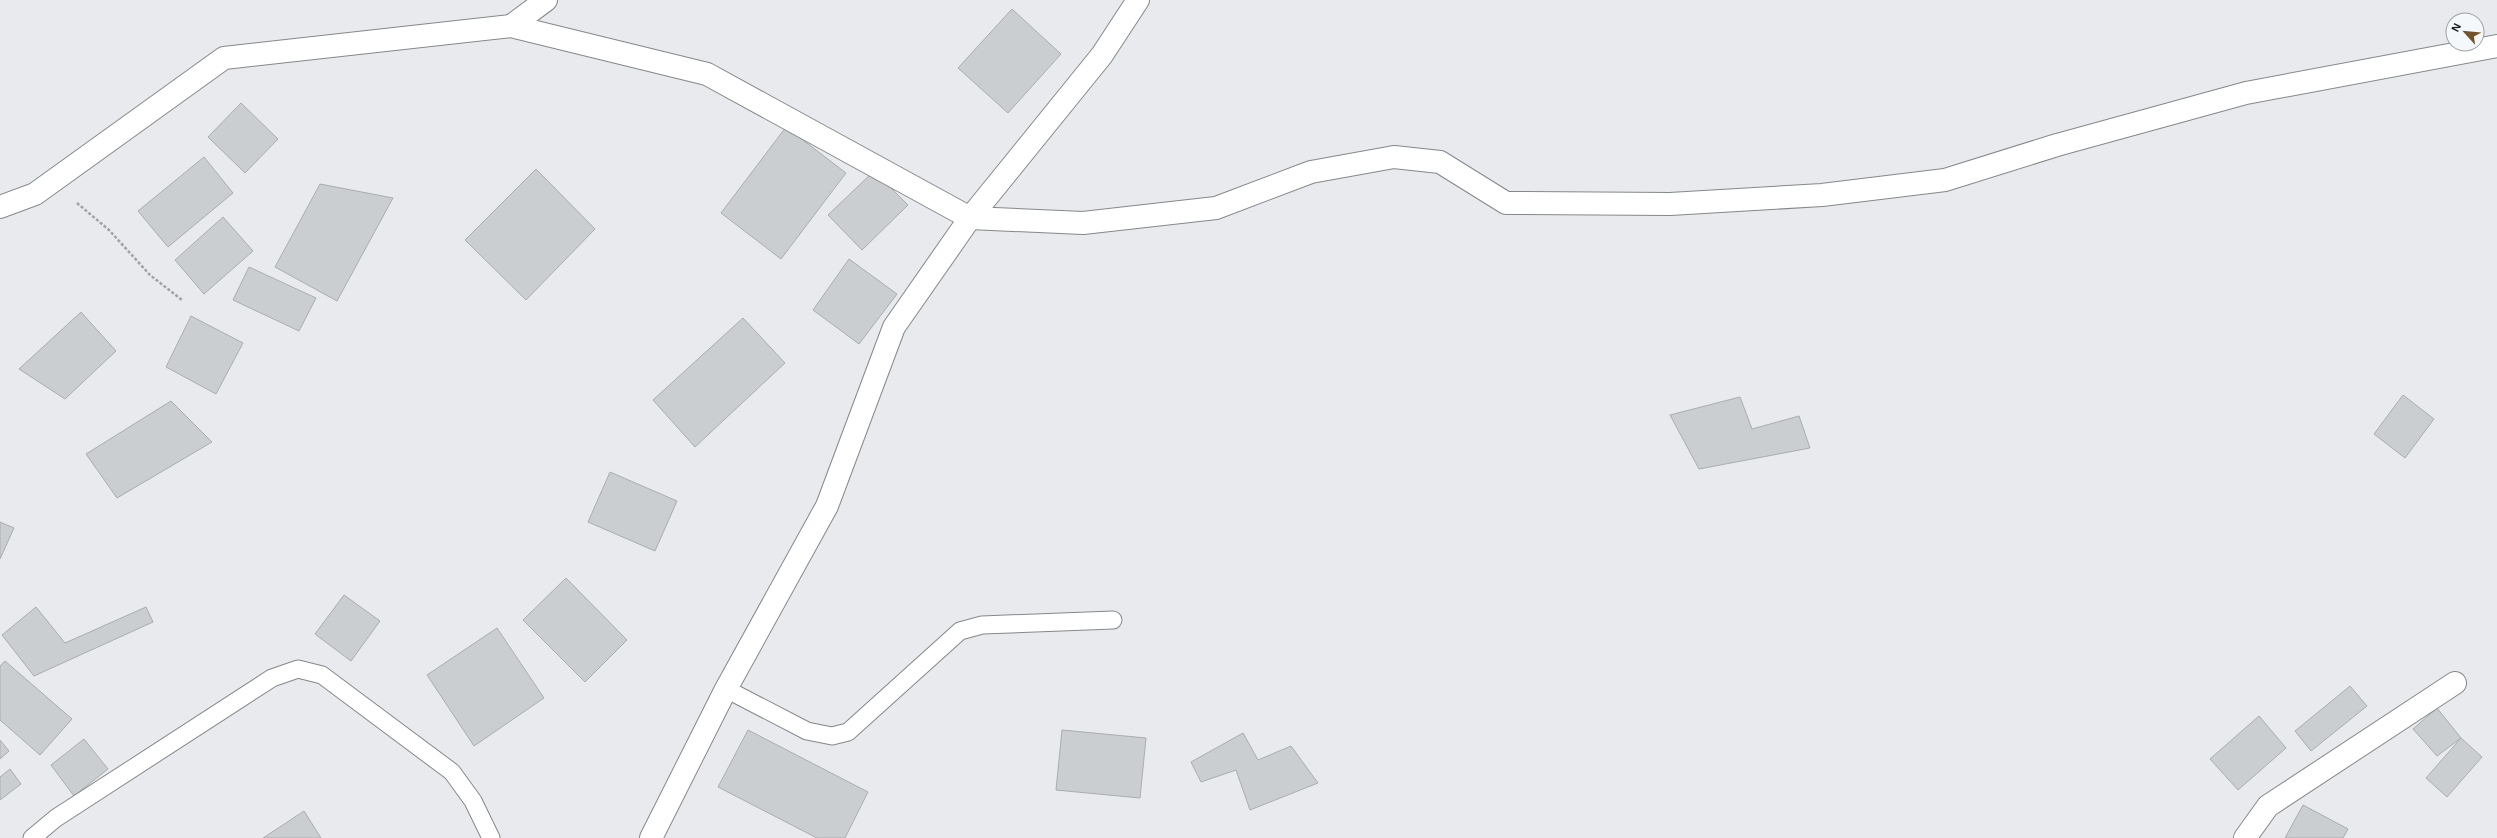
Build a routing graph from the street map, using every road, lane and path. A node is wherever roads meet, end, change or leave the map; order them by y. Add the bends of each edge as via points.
1 (546, 0) edge
2 (1138, 0) edge
3 (511, 26) junction
4 (2497, 46) edge
5 (52, 182) junction
6 (0, 207) edge
7 (970, 218) junction
8 (182, 300) dead end
9 (1112, 620) dead end
10 (2455, 684) dead end
11 (726, 689) junction
12 (32, 838) edge
13 (491, 838) edge
14 (651, 838) edge
15 (2245, 838) edge

1 - 3 street
2 - 7 street via 1102,55
3 - 5 street via 224,58
3 - 7 street via 707,74
4 - 7 street via 2246,93 2058,145 1945,180 1822,195 1670,204 1506,204 1440,162 1394,157 1311,172 1216,208 1083,223
5 - 6 street via 35,194
5 - 8 path via 109,230 150,275
7 - 11 street via 894,327 827,506
9 - 11 lane via 982,625 960,631 848,732 832,736 807,732
10 - 15 street via 2268,806
11 - 14 street
12 - 13 lane via 56,818 272,678 298,669 322,675 452,772 473,801

